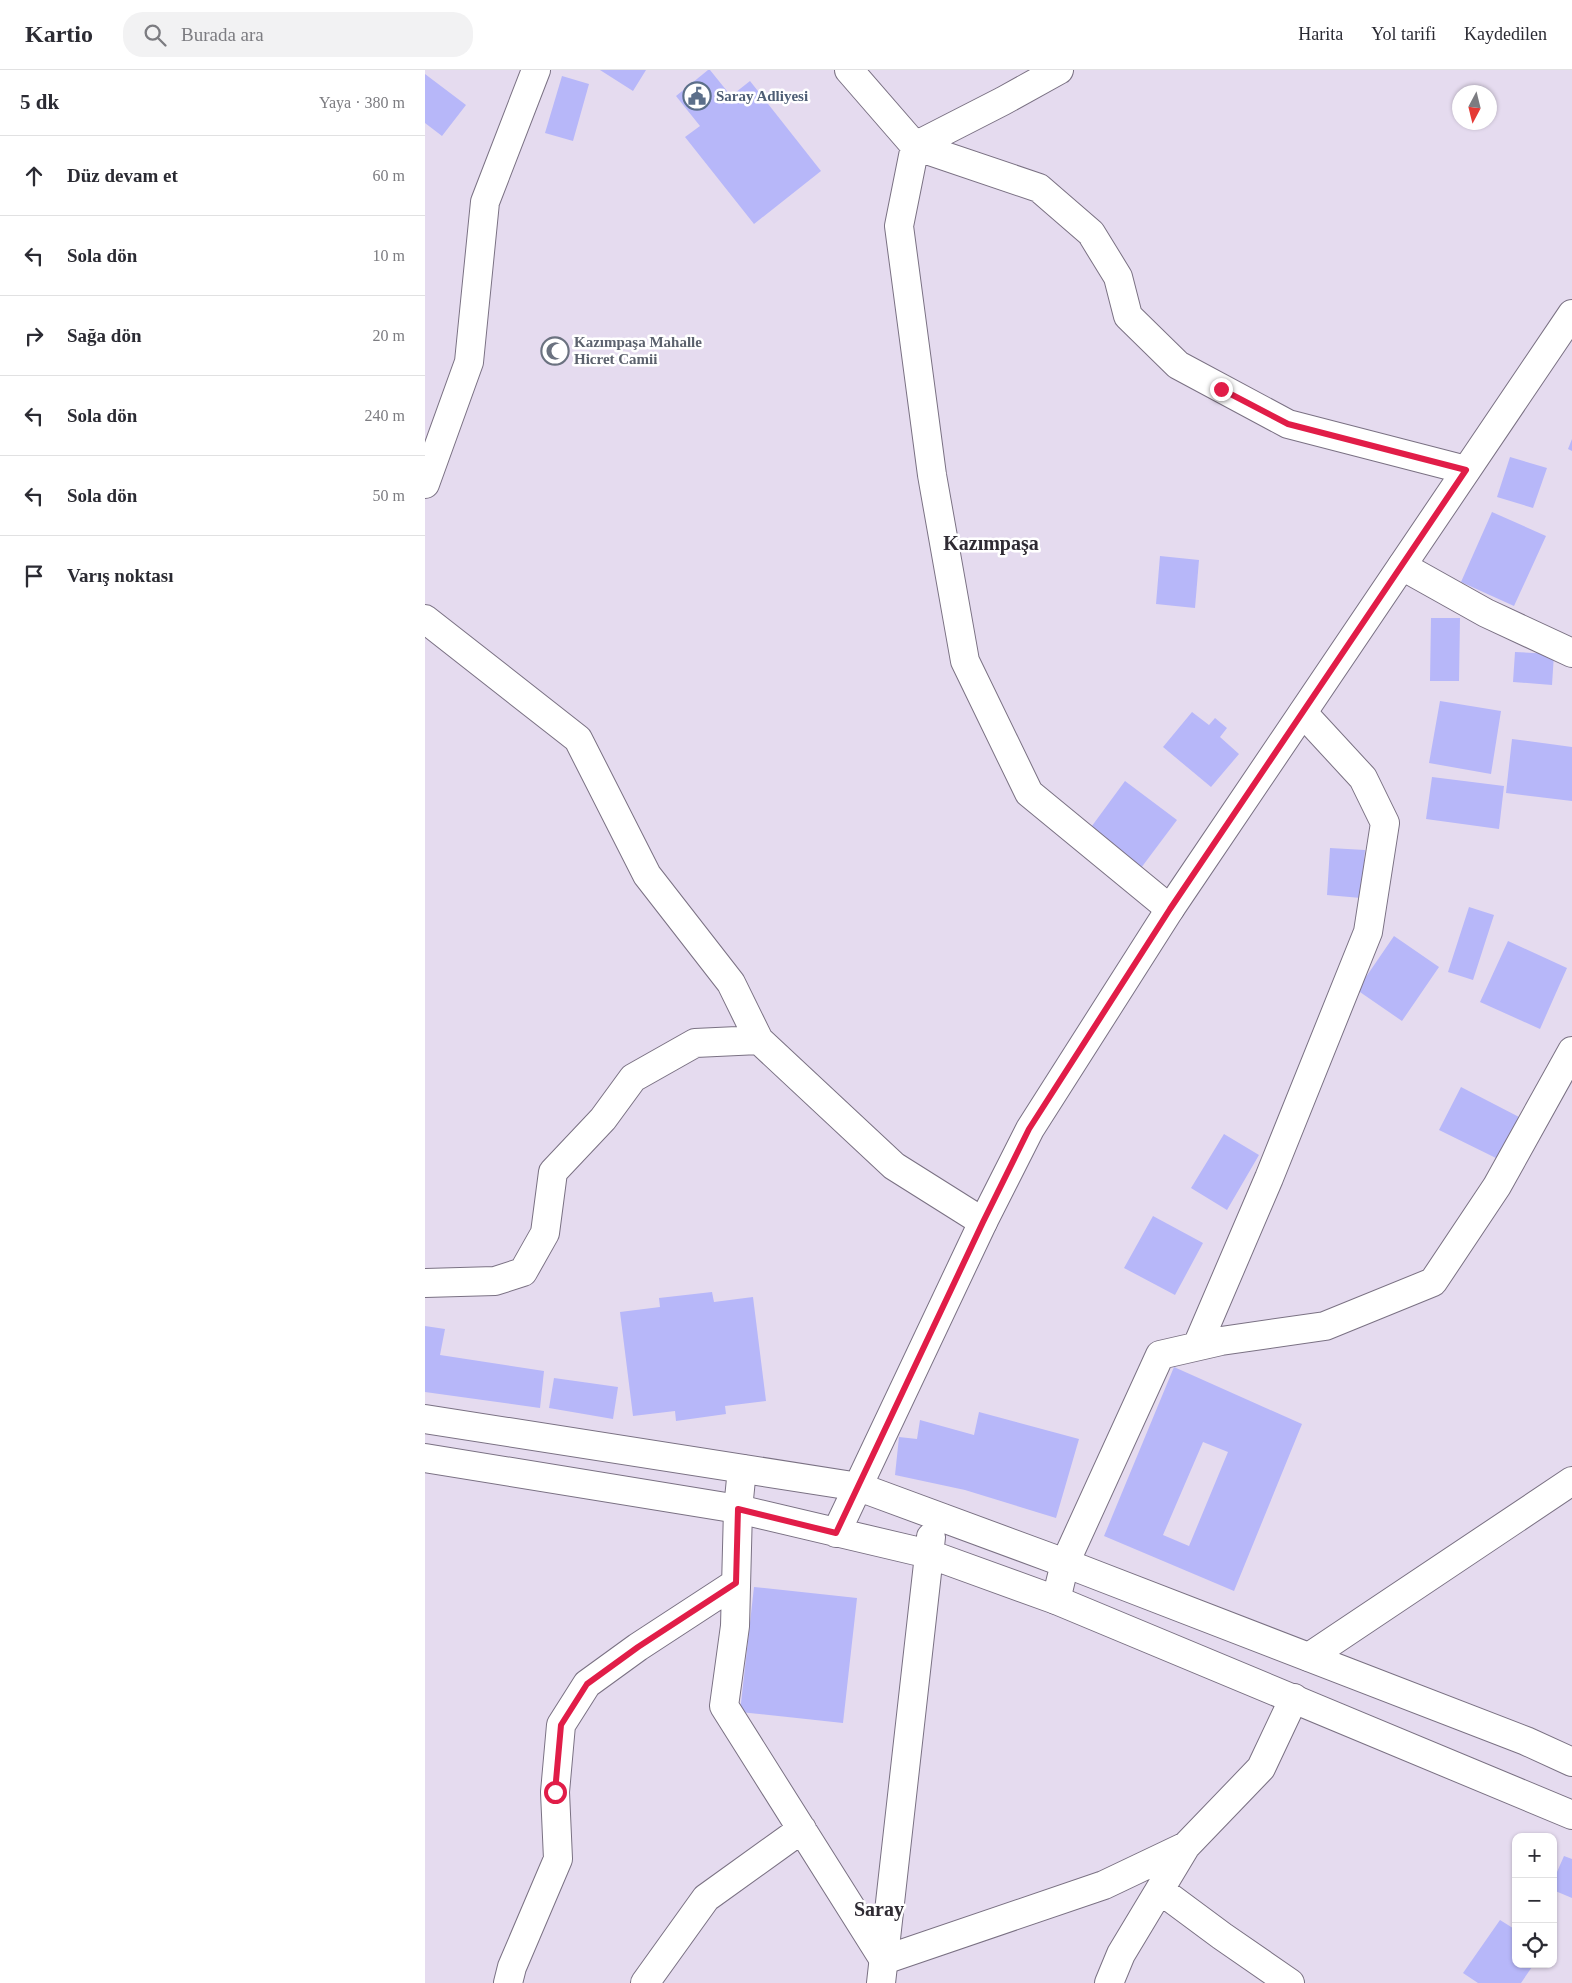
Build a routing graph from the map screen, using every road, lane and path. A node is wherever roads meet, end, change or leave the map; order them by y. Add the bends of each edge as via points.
1 (536, 70) edge
2 (849, 70) edge
3 (1059, 70) edge
4 (915, 146) junction
5 (1572, 314) edge
6 (1466, 470) junction
7 (425, 484) edge
8 (1402, 566) junction
9 (425, 619) edge
10 (1572, 653) edge
11 (1303, 712) junction
12 (1170, 909) junction
13 (759, 1040) junction
14 (1572, 1052) edge
15 (983, 1222) junction
16 (425, 1283) edge
17 (1197, 1346) junction
18 (425, 1419) edge
19 (425, 1458) edge
20 (742, 1469) junction
21 (1572, 1481) edge
22 (859, 1487) junction
23 (738, 1509) junction
24 (934, 1515) junction
25 (836, 1533) junction
26 (929, 1554) junction
27 (1065, 1563) junction
28 (736, 1583) junction
29 (1056, 1600) junction
30 (1309, 1657) junction
31 (1294, 1698) junction
32 (1572, 1762) edge
33 (1572, 1815) edge
34 (802, 1829) junction
35 (1186, 1846) junction
36 (1160, 1890) junction
37 (883, 1971) edge
38 (508, 1983) edge
39 (645, 1983) edge
40 (1109, 1983) edge
41 (1290, 1983) edge

1 - 7 street via 485,202 469,362
2 - 4 street
3 - 4 street
4 - 6 street via 1039,188 1091,233 1118,277 1127,316 1178,365 1288,424
4 - 12 street via 899,226 932,475 965,661 1029,793
5 - 6 street
6 - 8 street
8 - 10 street via 1487,613
8 - 11 street
9 - 13 street via 578,739 647,875 731,984
11 - 12 street
11 - 17 street via 1363,778 1385,823 1368,932
12 - 15 street via 1029,1129
13 - 15 street via 893,1166
13 - 16 street via 695,1043 633,1078 603,1119 553,1172 545,1233 523,1272 495,1280
14 - 17 street via 1497,1186 1433,1282 1325,1326
15 - 22 street
17 - 27 street via 1160,1355
18 - 20 street
19 - 23 street
20 - 22 street
20 - 23 street
21 - 30 street
22 - 24 street
22 - 25 street
23 - 25 street
23 - 28 street
24 - 26 street
24 - 27 street
25 - 26 street
26 - 29 street
26 - 37 street
27 - 29 street
27 - 30 street
28 - 34 street via 735,1626 724,1706
28 - 38 street via 587,1684 561,1725 555,1792 558,1859
29 - 31 street
30 - 32 street
31 - 33 street
31 - 35 street via 1261,1768
34 - 37 street
34 - 39 street via 706,1898
35 - 36 street
35 - 37 street via 1104,1885
36 - 40 street via 1121,1954
36 - 41 street

